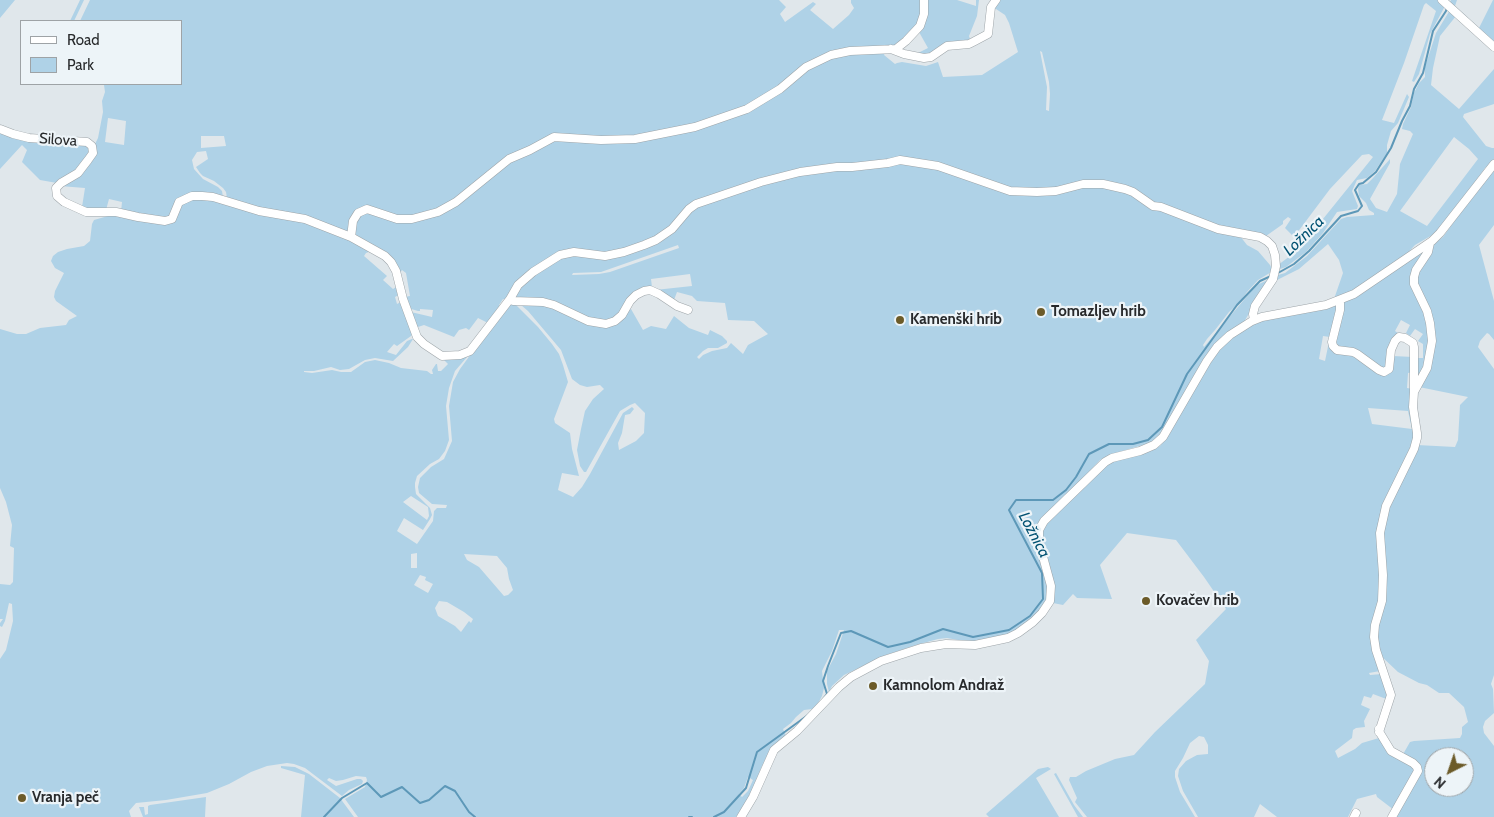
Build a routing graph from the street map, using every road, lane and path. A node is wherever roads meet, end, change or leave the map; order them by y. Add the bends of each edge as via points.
1 (924, 0) edge
2 (996, 0) edge
3 (1445, 3) edge
4 (1494, 47) edge
5 (891, 49) junction
6 (0, 129) edge
7 (1494, 164) edge
8 (350, 236) junction
9 (1430, 242) junction
10 (1340, 300) junction
11 (513, 301) dead end
12 (688, 310) dead end
13 (1254, 320) junction
14 (1414, 392) junction
15 (1378, 720) dead end
16 (1379, 732) junction
17 (740, 817) edge
18 (1392, 817) edge

1 - 5 street via 920,26 896,49
2 - 5 street via 991,7 988,34 969,44 946,46 924,58
3 - 4 street
5 - 8 street via 850,50 831,55 746,109 695,127 635,139 554,137 509,159 456,202 438,212 412,219 397,219 367,209 358,213
6 - 8 street, Silova via 29,138 86,142 92,146 93,153 78,173 56,188 57,196 64,202 86,212 116,212 165,221 172,219 179,202 192,196 202,196 305,219
7 - 9 street via 1440,234
8 - 13 street via 391,262 417,337 442,356 460,355 470,351 518,286 560,255 574,252 605,256 644,245 672,229 696,204 761,182 800,172 900,160 938,166 1010,191 1056,191 1083,184 1103,184 1133,192 1153,206 1218,228 1267,240 1276,256 1276,266 1255,306
9 - 10 street via 1354,294
9 - 14 street via 1428,252 1416,270 1414,284 1430,323 1432,341 1427,368
10 - 13 street
10 - 14 street via 1333,346 1337,350 1357,354 1384,372 1389,369 1395,341 1399,338 1410,340 1415,353
11 - 12 street via 543,302 588,321 606,324 622,315 630,301 644,290
13 - 17 street via 1217,347 1163,437 1140,451 1105,462 1044,521 1039,542 1051,586 1050,601 1033,622 1008,638 975,645 946,644 921,648 881,661 851,677 774,750 753,797
14 - 16 street via 1417,433 1414,449 1386,506 1380,533 1382,601 1374,637 1391,695
15 - 16 street
16 - 18 street via 1391,751 1413,763 1418,771

